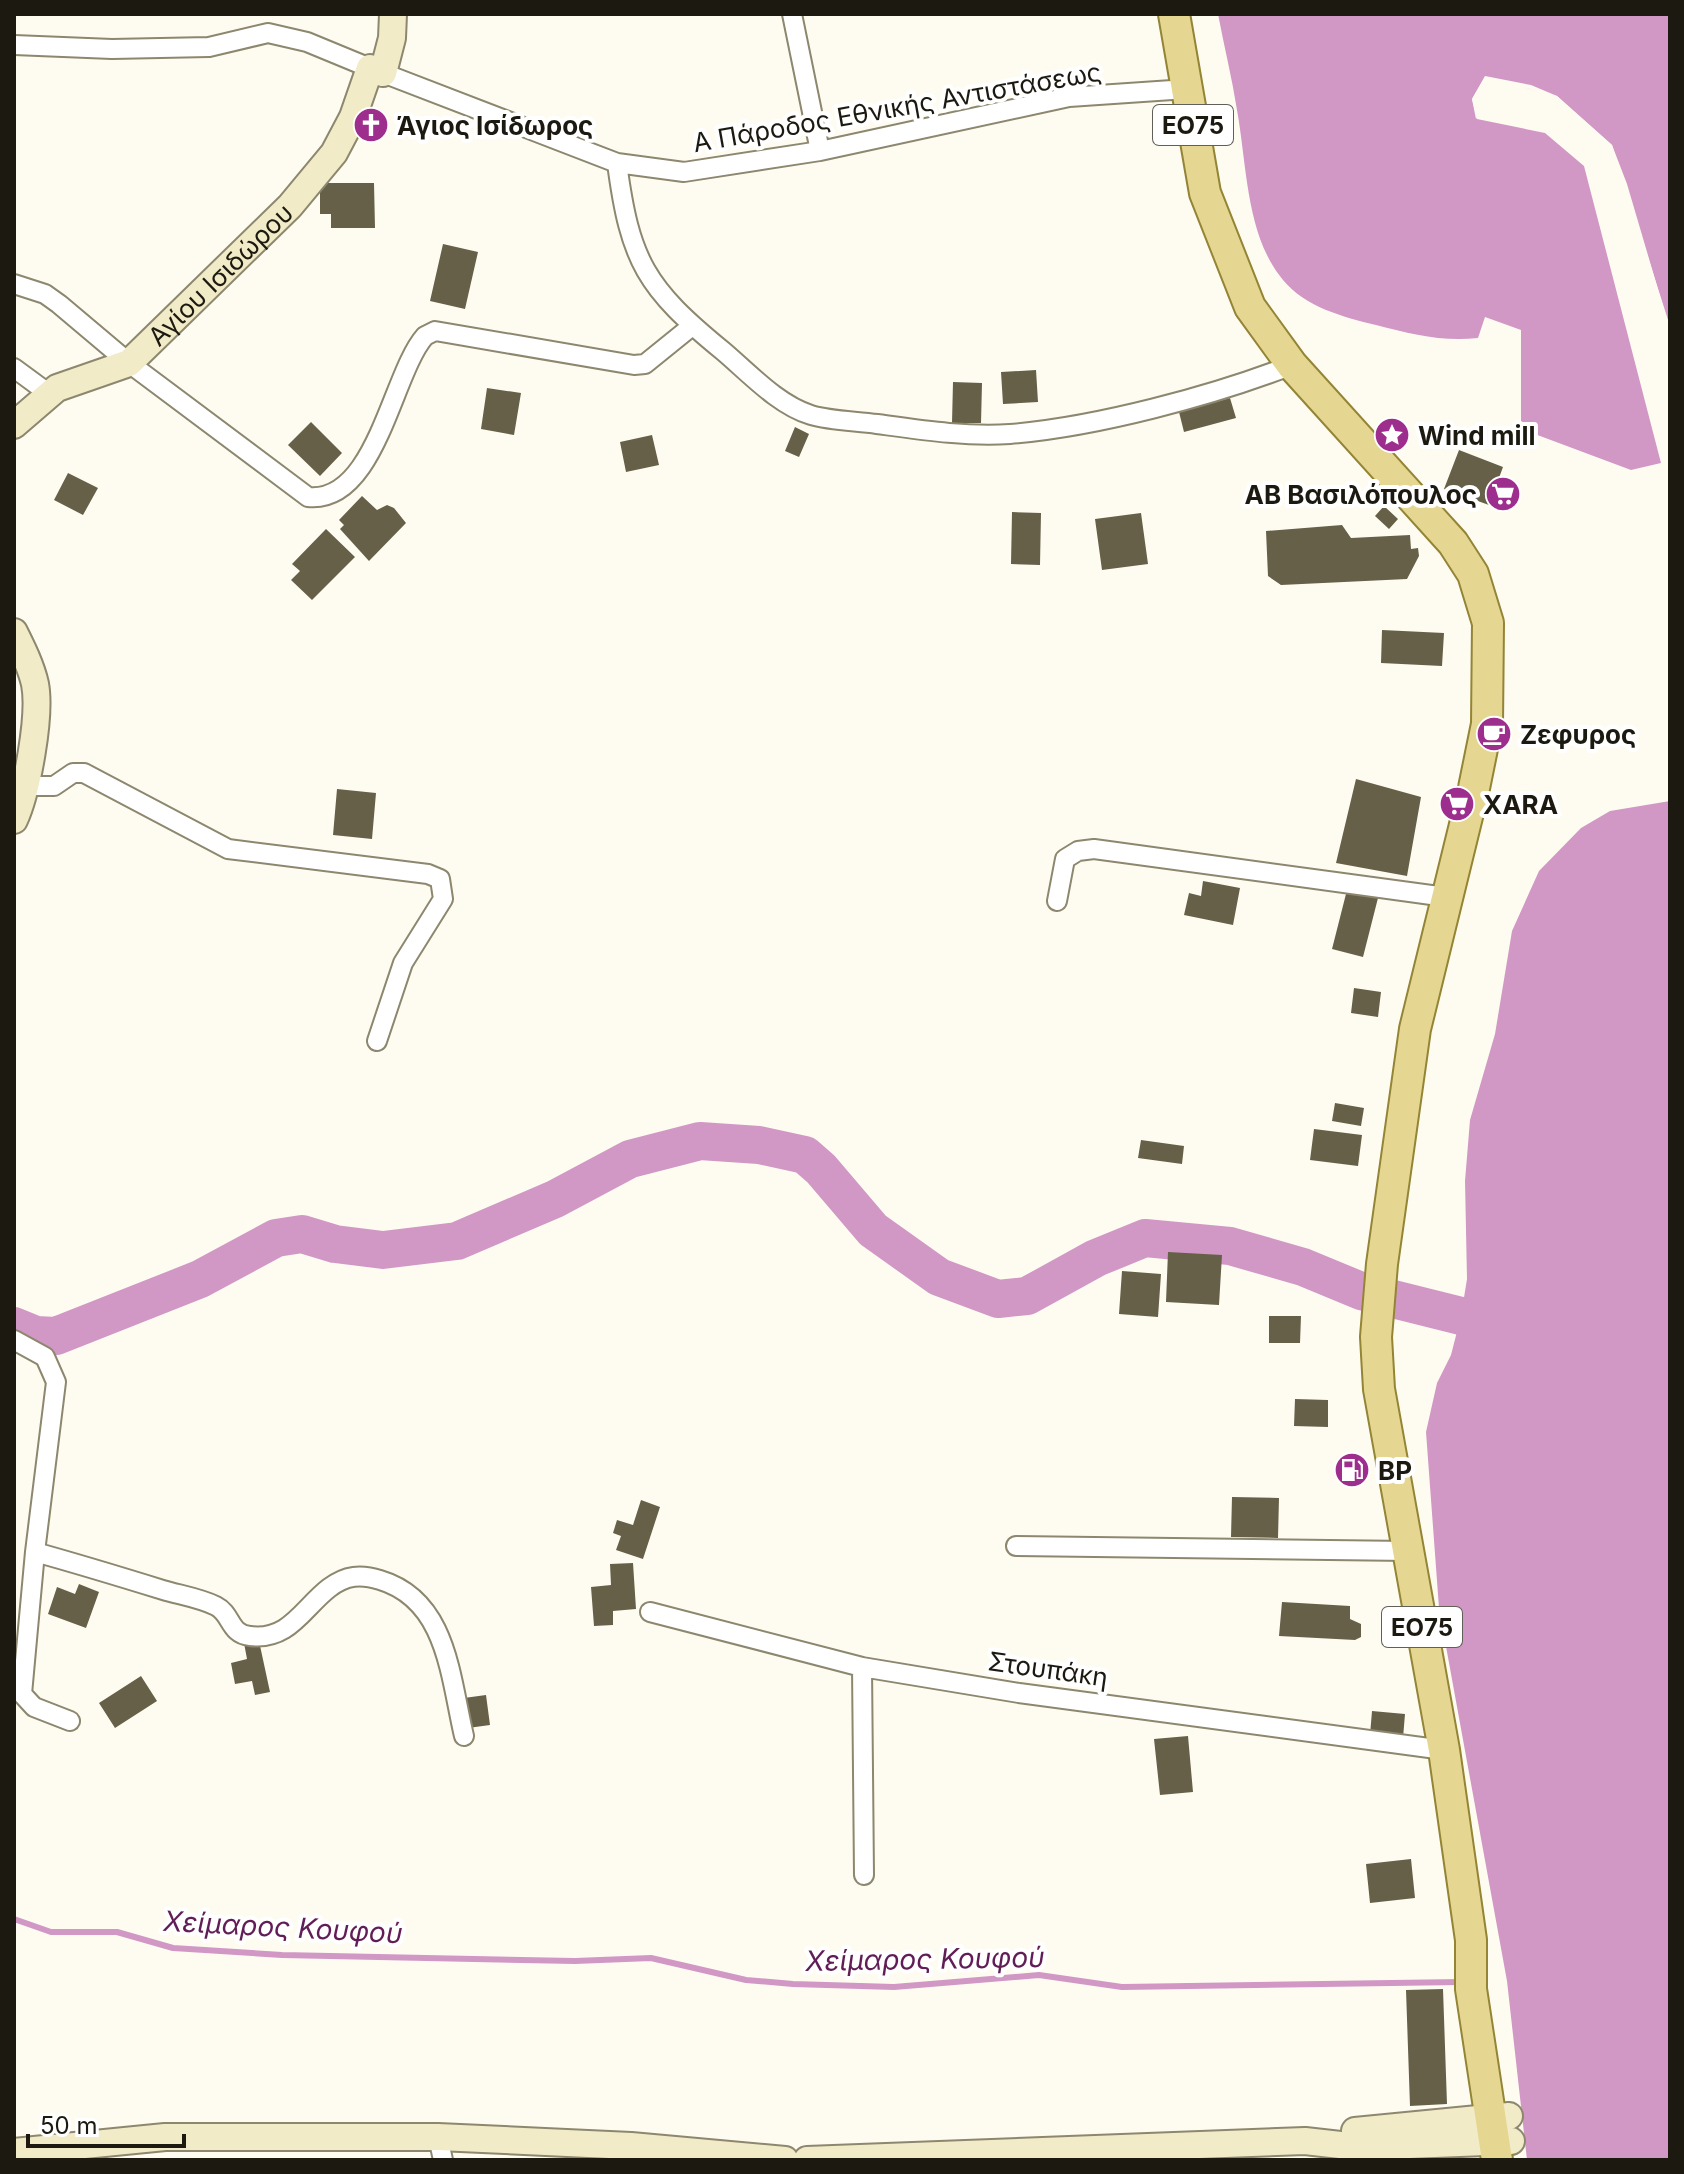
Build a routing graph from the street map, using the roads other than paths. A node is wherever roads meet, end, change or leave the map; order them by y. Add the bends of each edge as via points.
1 (393, 14) edge
2 (792, 14) edge
3 (1174, 14) edge
4 (1190, 14) edge
5 (14, 45) edge
6 (376, 70) junction
7 (1187, 89) junction
8 (820, 151) junction
9 (617, 163) junction
10 (1222, 234) junction
11 (14, 284) edge
12 (692, 326) junction
13 (129, 363) junction
14 (1292, 365) junction
15 (14, 368) edge
16 (48, 393) junction
17 (14, 425) edge
18 (14, 632) edge
19 (26, 786) junction
20 (14, 820) edge
21 (1446, 897) junction
22 (1057, 901) dead end
23 (377, 1041) dead end
24 (14, 1340) edge
25 (1016, 1546) dead end
26 (1408, 1551) junction
27 (35, 1552) junction
28 (650, 1612) dead end
29 (862, 1667) junction
30 (70, 1721) dead end
31 (464, 1736) dead end
32 (1444, 1750) junction
33 (864, 1875) dead end
34 (1503, 2140) edge
35 (440, 2148) edge
36 (14, 2152) edge
37 (785, 2160) edge
38 (807, 2160) edge

1 - 6 main road, Αγίου Ισιδώρου via 392,38
2 - 8 street
3 - 7 main road, ΕΟ75
4 - 10 main road, ΕΟ75 via 1220,191
5 - 6 street, Α Πάροδος Εθνικής Αντιστάσεως via 209,47 268,33 307,42
6 - 9 street, Α Πάροδος Εθνικής Αντιστάσεως
6 - 13 main road, Αγίου Ισιδώρου via 326,165
7 - 8 street, Α Πάροδος Εθνικής Αντιστάσεως via 1069,97
7 - 10 main road, ΕΟ75 via 1205,193
8 - 9 street, Α Πάροδος Εθνικής Αντιστάσεως via 684,172
9 - 12 street via 629,236 641,268
10 - 14 main road, ΕΟ75 via 1250,307
11 - 13 street via 45,294
12 - 13 street via 645,364 634,365 435,331 425,336 368,459 319,498 308,497
12 - 14 street via 781,399 812,415 944,434 1009,434 1077,424 1240,386
13 - 16 main road, Αγίου Ισιδώρου
14 - 21 main road, ΕΟ75 via 1448,536 1483,597 1490,644 1487,724
15 - 16 street
16 - 17 main road, Αγίου Ισιδώρου
18 - 19 main road via 35,686
19 - 20 main road
19 - 23 street via 54,786 73,773 84,773 228,849 440,879 443,899 403,963
21 - 22 street via 1094,849 1065,859
21 - 26 main road, ΕΟ75 via 1415,1029 1378,1314 1379,1389
24 - 27 street via 45,1357 56,1382
25 - 26 street
26 - 32 main road, ΕΟ75
27 - 30 street via 22,1694 34,1707
27 - 31 street via 217,1606 231,1626 250,1636 281,1631 299,1621 328,1588 360,1574 409,1592 430,1614
28 - 29 street, Στουπάκη
29 - 32 street, Στουπάκη
29 - 33 street
32 - 34 main road, ΕΟ75 via 1471,1940 1471,1989
34 - 38 main road via 1350,2131 1305,2141
35 - 36 main road via 165,2137
35 - 37 main road via 631,2146

